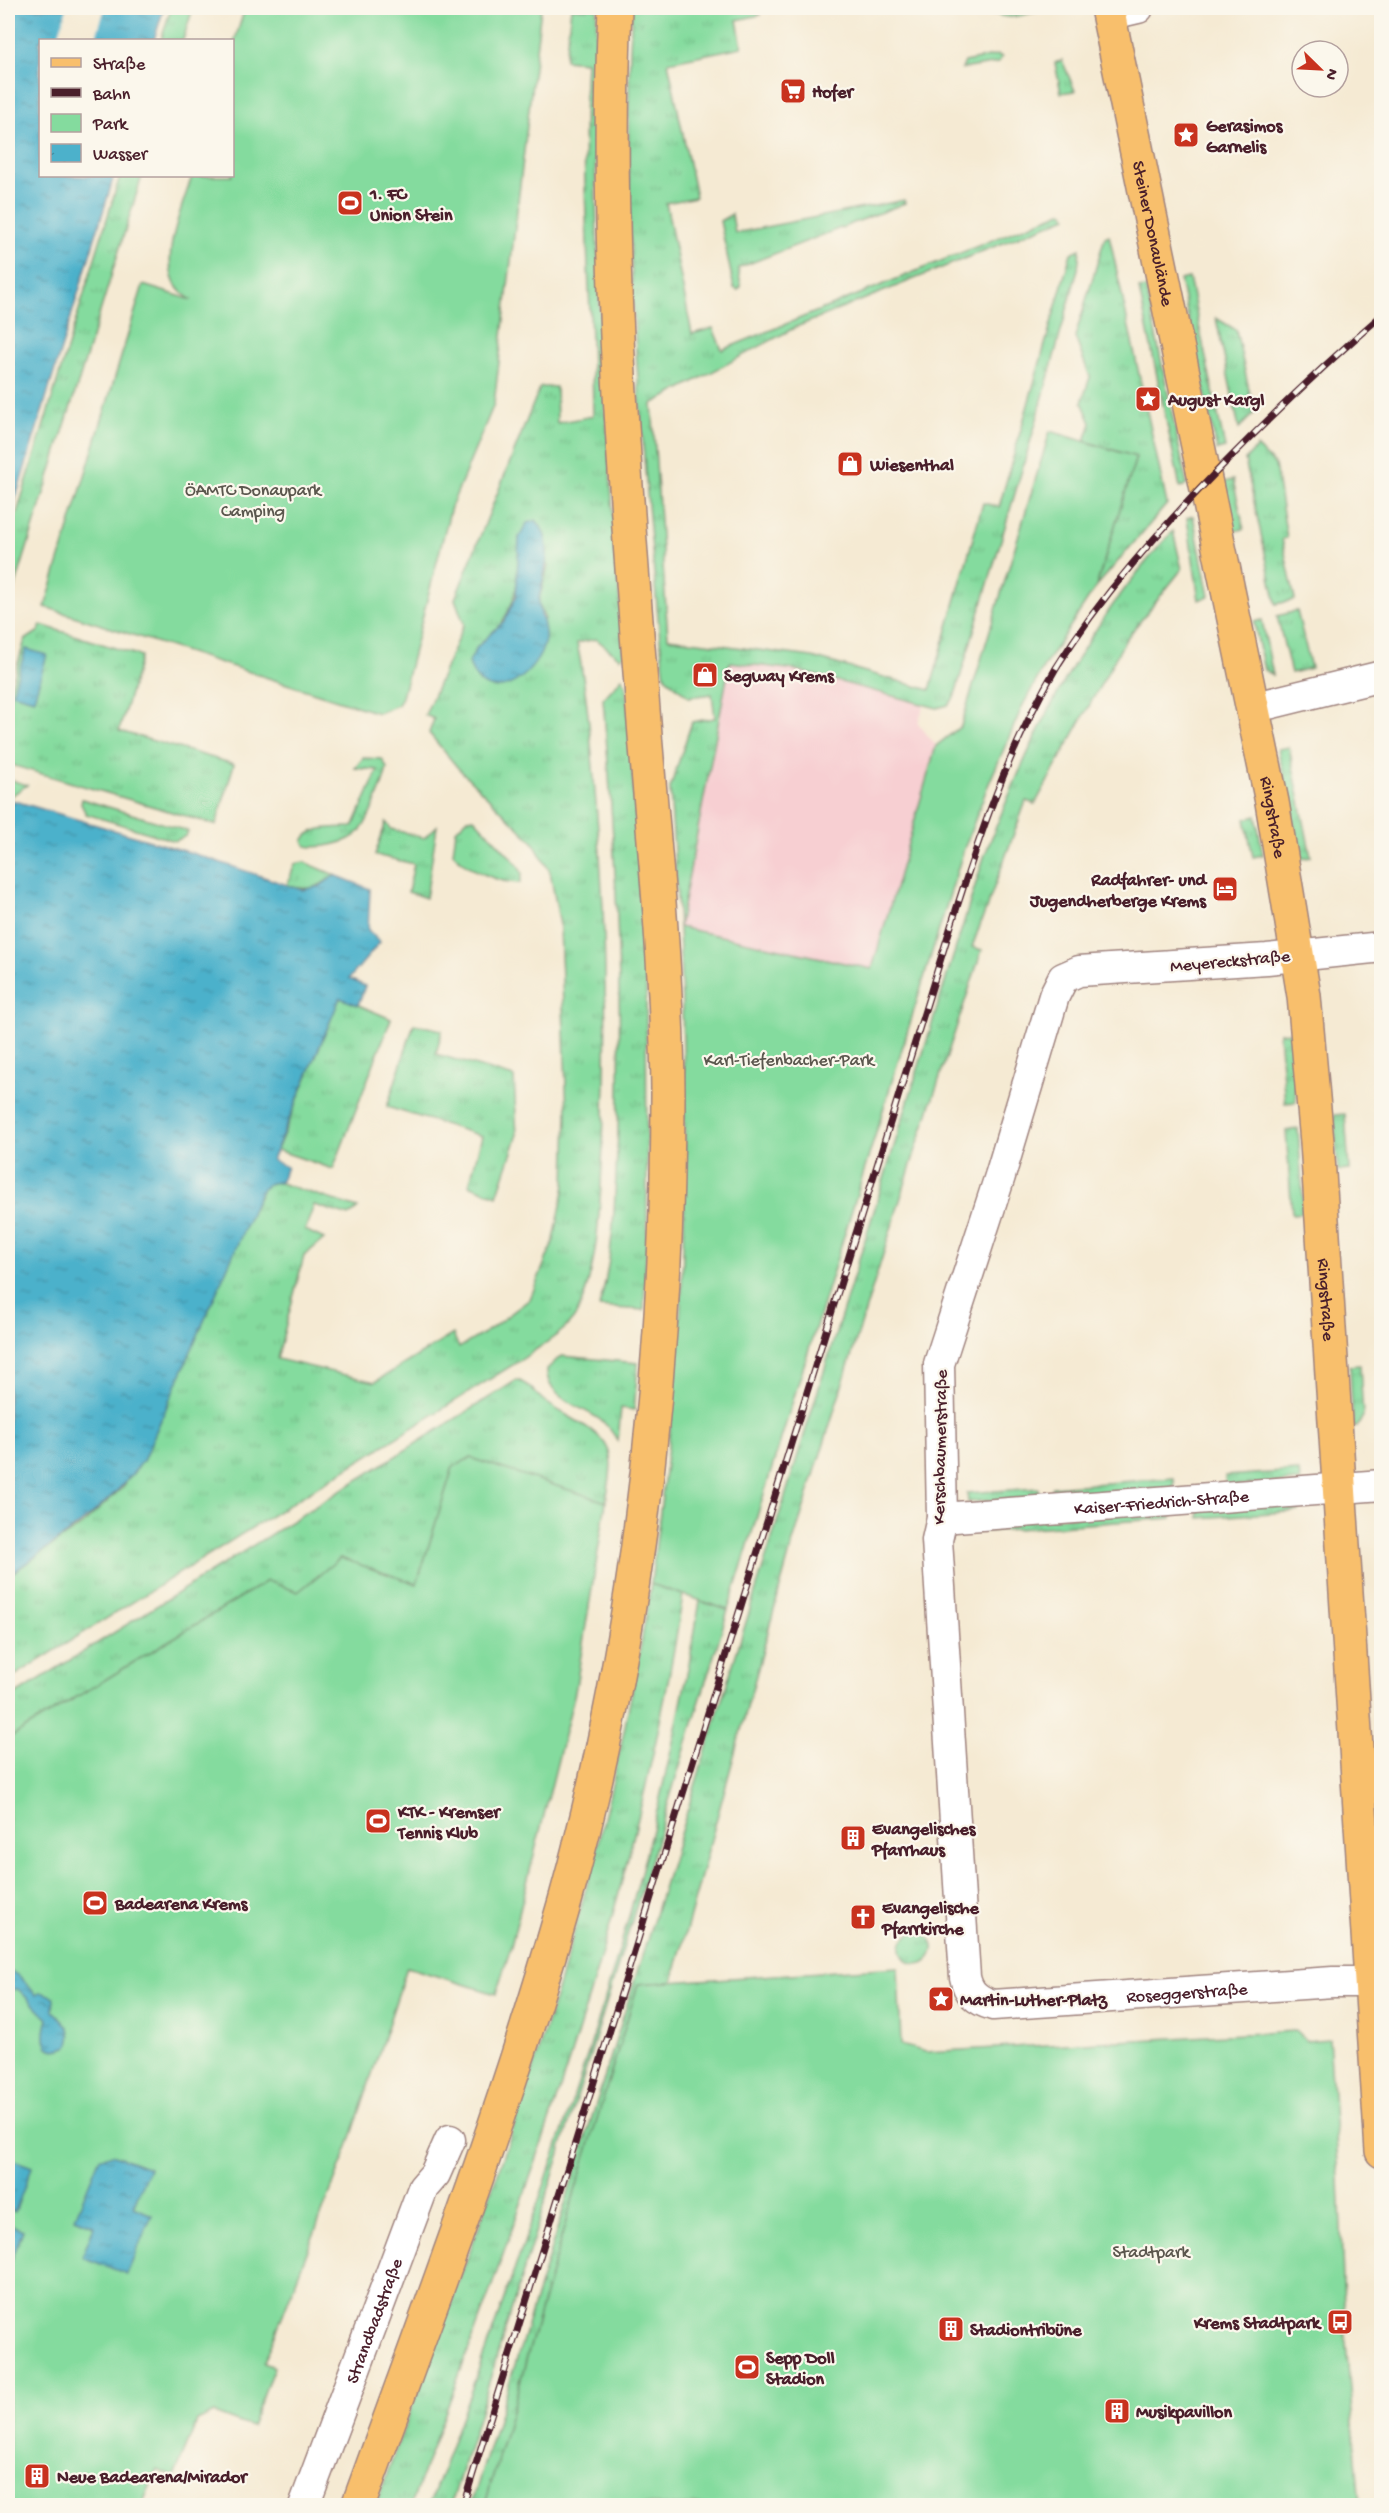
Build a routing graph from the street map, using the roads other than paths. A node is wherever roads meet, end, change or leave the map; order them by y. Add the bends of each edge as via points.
1 (615, 8) edge
2 (1118, 10) edge
3 (1200, 458) joint
4 (1382, 676) edge
5 (1252, 708) junction
6 (1382, 947) edge
7 (1298, 955) junction
8 (1079, 971) joint
9 (1382, 1485) edge
10 (1340, 1488) junction
11 (942, 1518) junction
12 (1376, 1982) edge
13 (993, 2005) joint
14 (450, 2140) dead end
15 (1382, 2151) edge
16 (304, 2505) edge
17 (358, 2505) edge

1 - 17 main road via 615,274 663,962 668,1088 666,1227 651,1448 621,1654 566,1898 500,2117
2 - 3 main road, Steiner Donaulände
3 - 5 main road, Ringstraße
4 - 5 street
5 - 7 main road, Ringstraße
6 - 7 street, Meyereckstraße
7 - 8 street, Meyereckstraße
7 - 10 main road, Ringstraße via 1317,1142
8 - 11 street, Kerschbaumerstraße via 1063,978 1054,996 939,1364
9 - 10 street, Kaiser-Friedrich-Straße
10 - 11 street, Kaiser-Friedrich-Straße
10 - 12 main road, Ringstraße
11 - 13 street, Kerschbaumerstraße via 937,1540 967,1987 981,2001
12 - 13 street, Roseggerstraße
12 - 15 main road, Ringstraße
14 - 16 street, Strandbadstraße via 435,2174 423,2188

